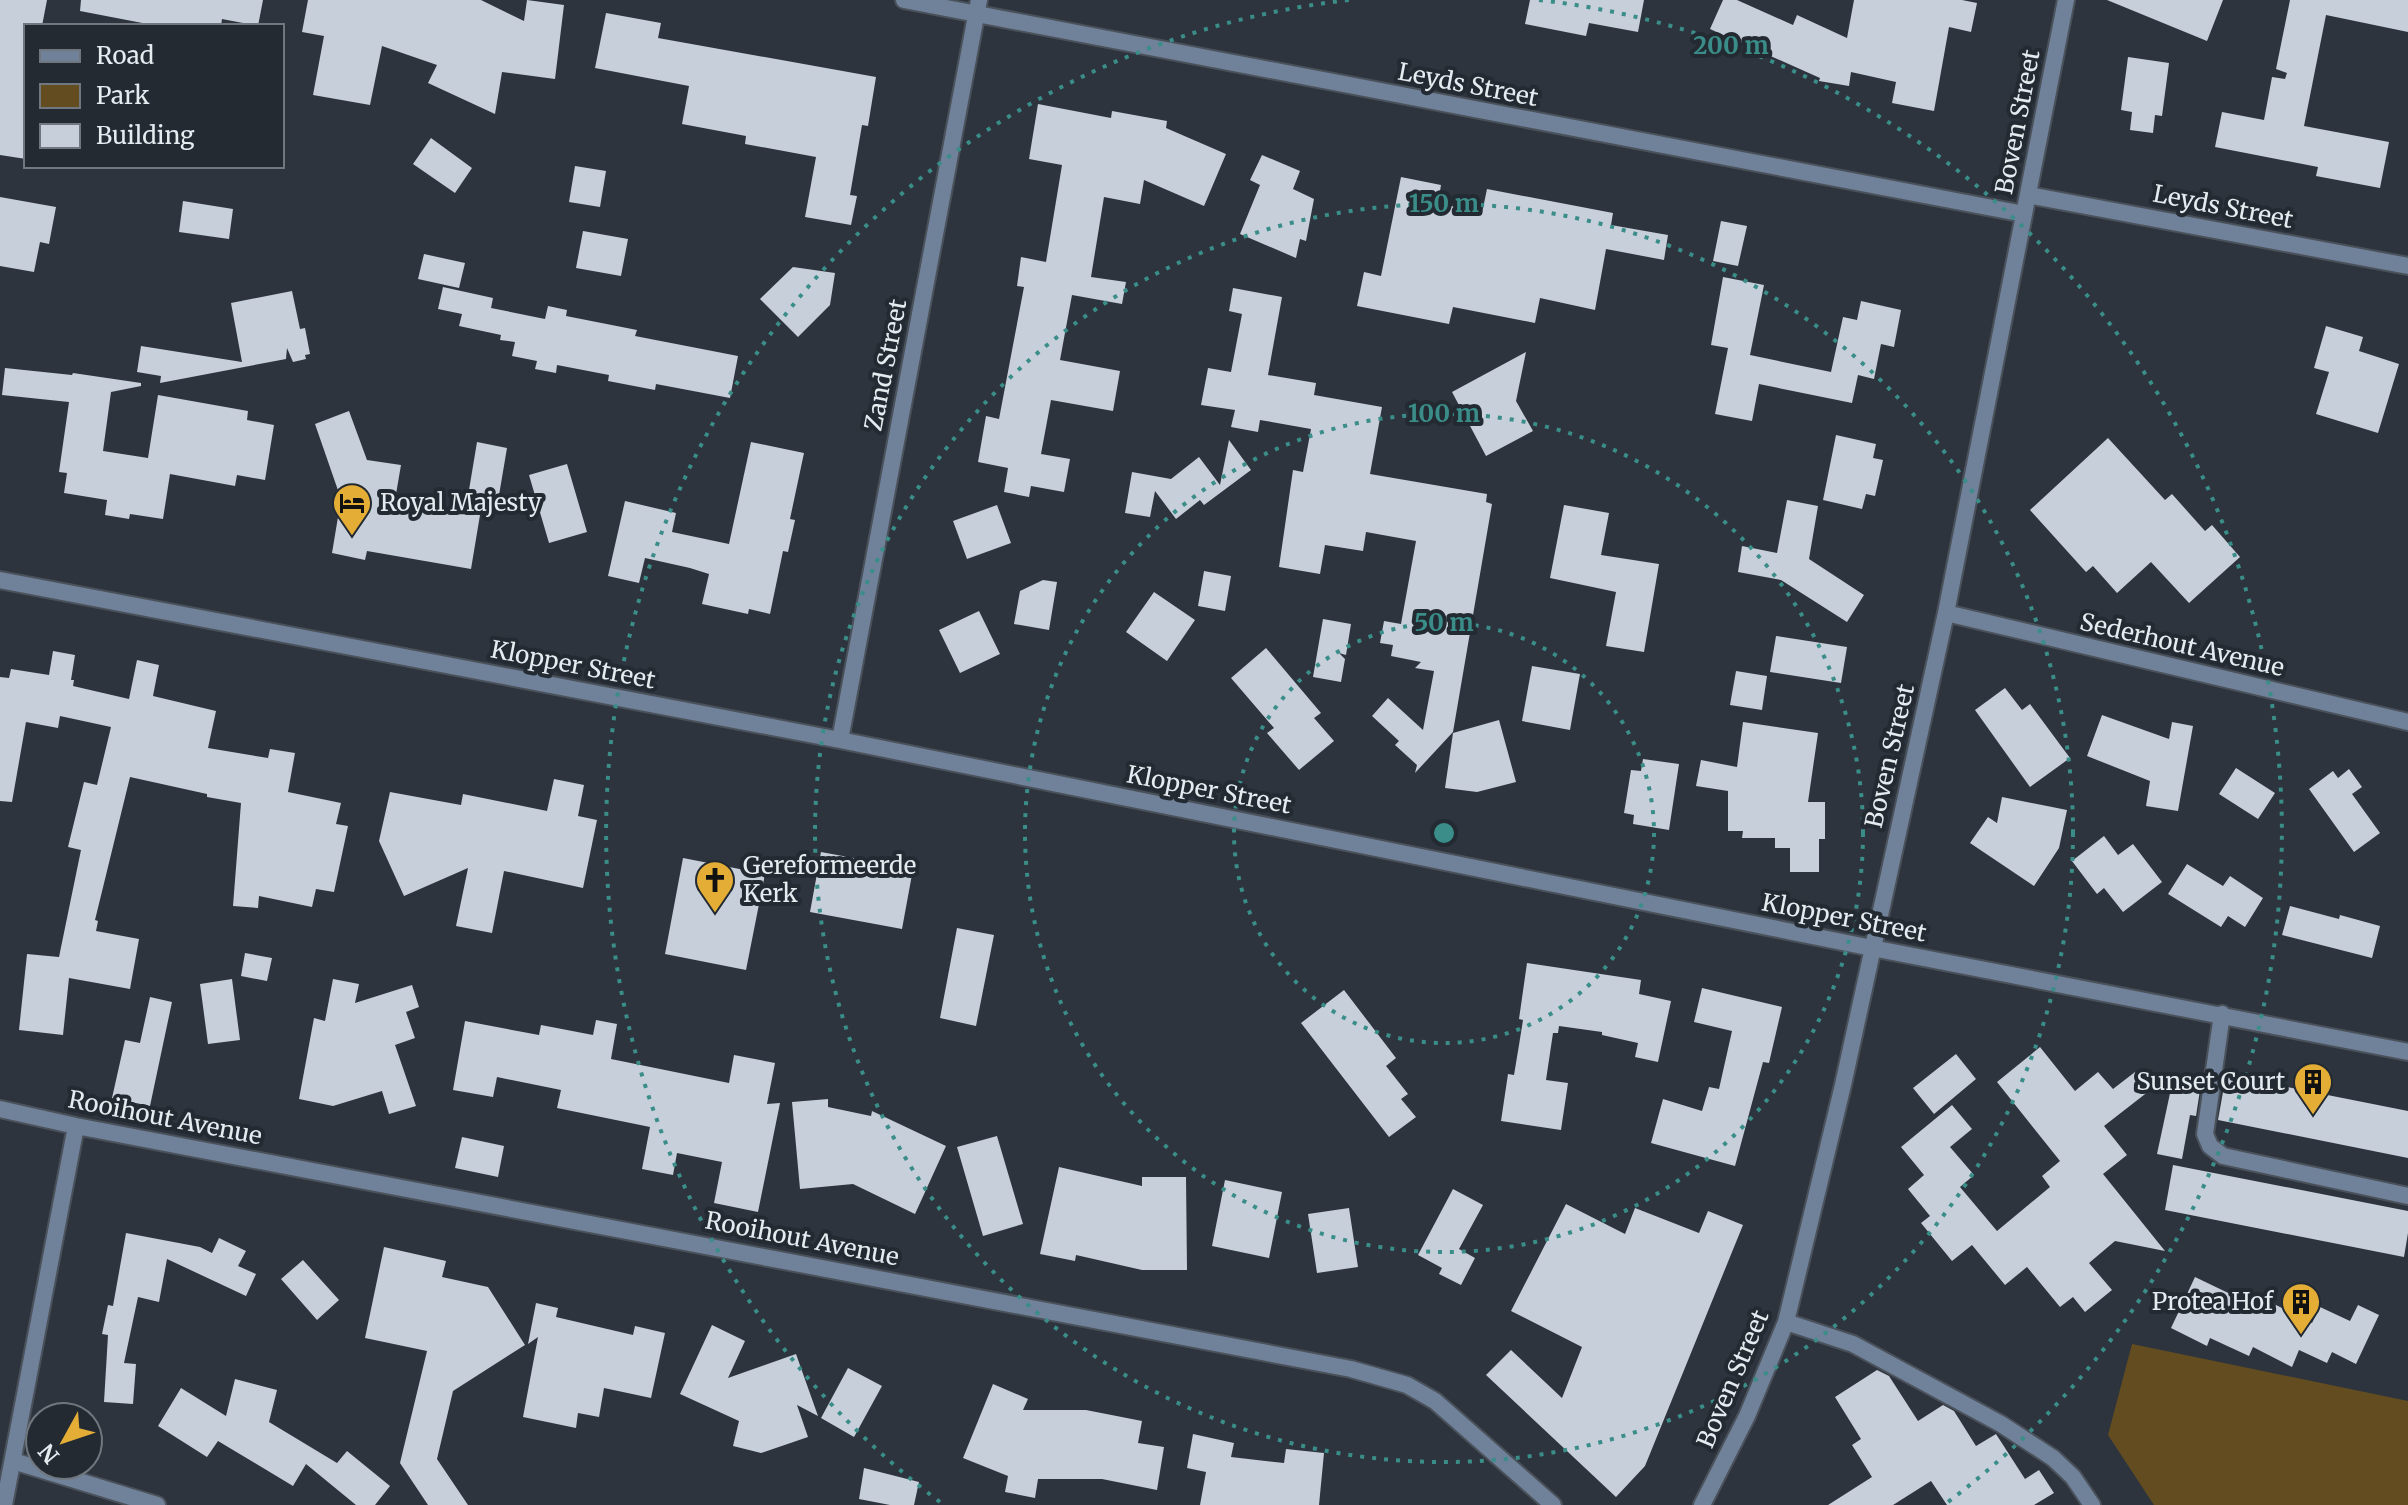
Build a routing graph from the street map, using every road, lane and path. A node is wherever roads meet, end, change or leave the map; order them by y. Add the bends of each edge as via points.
1 (904, 0) edge
2 (2066, 0) edge
3 (978, 7) edge
4 (2028, 195) junction
5 (2024, 214) junction
6 (2408, 266) edge
7 (0, 580) edge
8 (1946, 613) junction
9 (2408, 722) edge
10 (840, 740) junction
11 (1872, 948) junction
12 (2222, 1014) junction
13 (2408, 1052) edge
14 (0, 1109) edge
15 (76, 1126) junction
16 (2408, 1196) edge
17 (1786, 1322) junction
18 (13, 1461) junction
19 (4, 1505) edge
20 (157, 1505) edge
21 (1553, 1505) edge
22 (1702, 1505) edge
23 (2092, 1505) edge

1 - 3 street, Leyds Street
2 - 4 street, Boven Street
3 - 5 street, Leyds Street
3 - 10 street, Zand Street
4 - 5 street, Boven Street
4 - 6 street, Leyds Street
5 - 8 street, Boven Street
7 - 10 street, Klopper Street
8 - 9 street, Sederhout Avenue
8 - 11 street, Boven Street
10 - 11 street, Klopper Street
11 - 12 street, Klopper Street
11 - 17 street, Boven Street
12 - 13 street, Klopper Street
12 - 16 street via 2205,1134 2210,1146 2223,1156
14 - 15 street, Rooihout Avenue
15 - 18 street
15 - 21 street, Rooihout Avenue via 1351,1369 1407,1385 1435,1401
17 - 22 street, Boven Street
17 - 23 street via 1853,1344 2001,1424 2053,1458
18 - 19 street
18 - 20 street

